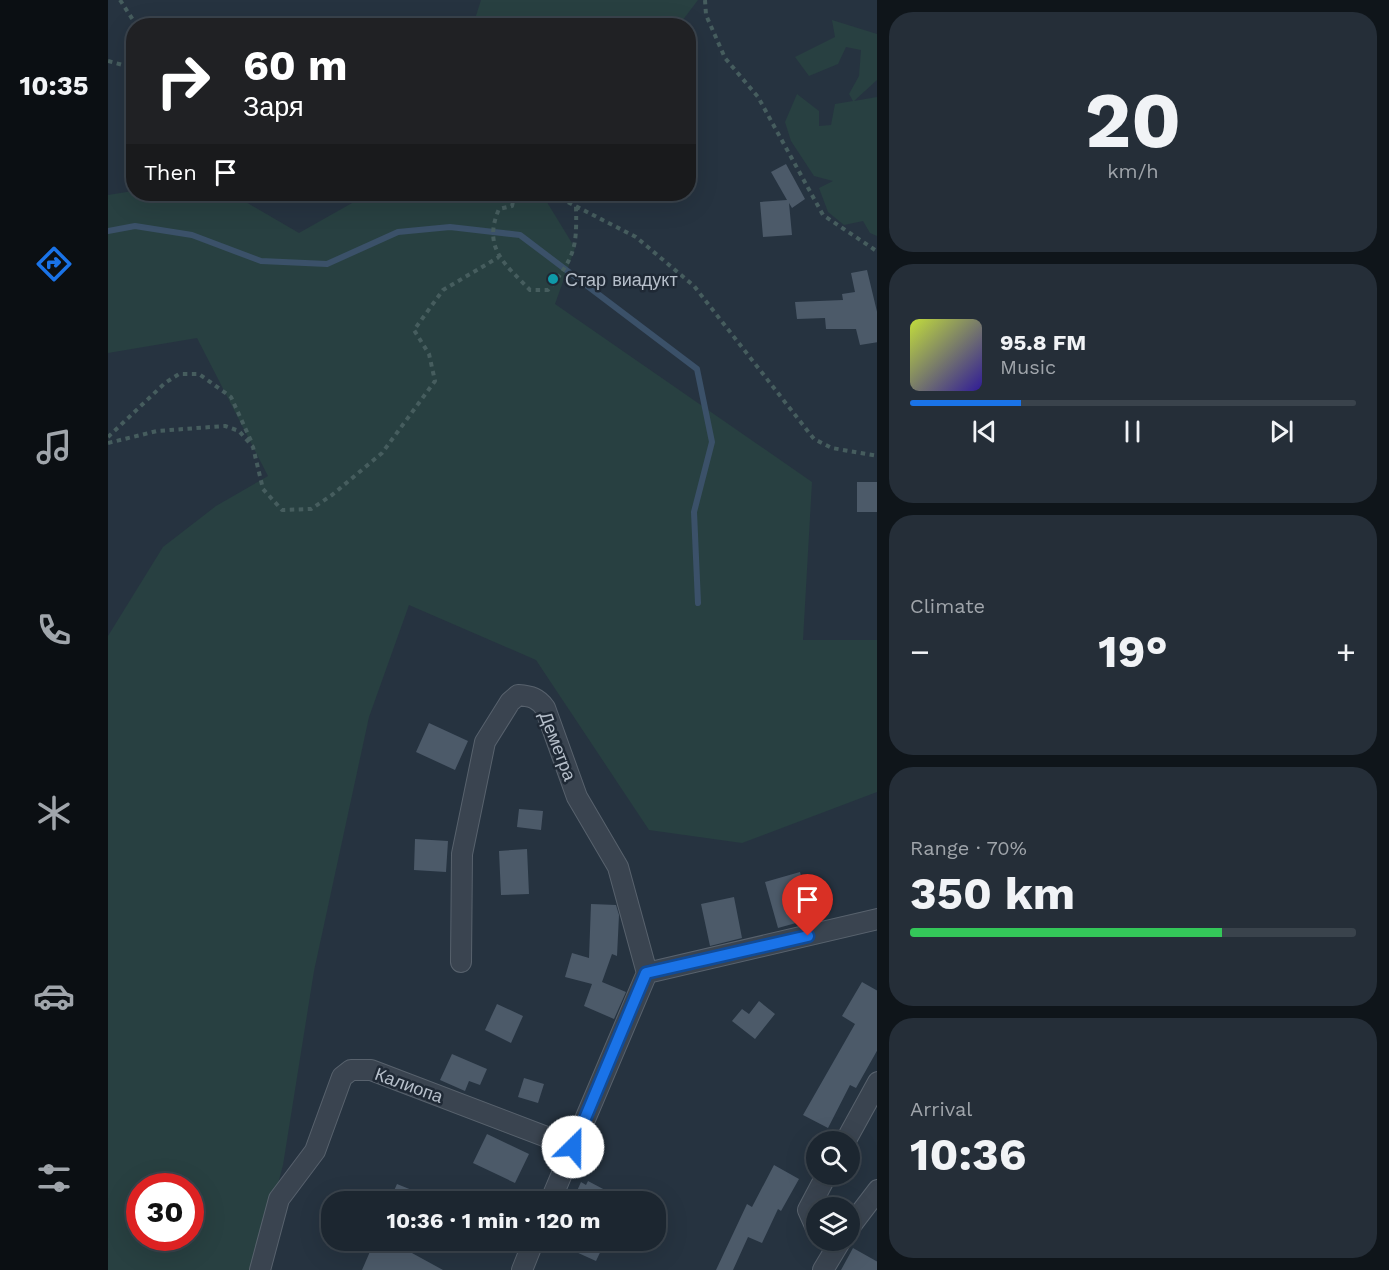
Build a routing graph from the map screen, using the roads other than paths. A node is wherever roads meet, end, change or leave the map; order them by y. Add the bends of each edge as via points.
1 (877, 919) edge
2 (461, 962) dead end
3 (646, 973) junction
4 (877, 1084) edge
5 (851, 1131) edge
6 (573, 1147) junction
7 (555, 1191) edge
8 (877, 1191) edge
9 (860, 1214) edge
10 (530, 1251) edge
11 (260, 1270) edge
12 (522, 1270) edge

1 - 3 street
2 - 3 street, Деметра via 462,854 485,742 510,702 518,695 529,695 545,708 577,797 618,867
3 - 6 street
4 - 5 street
6 - 7 street
6 - 11 street, Калиопа via 371,1070 351,1070 336,1089 315,1150 279,1199
8 - 9 street
10 - 12 street

